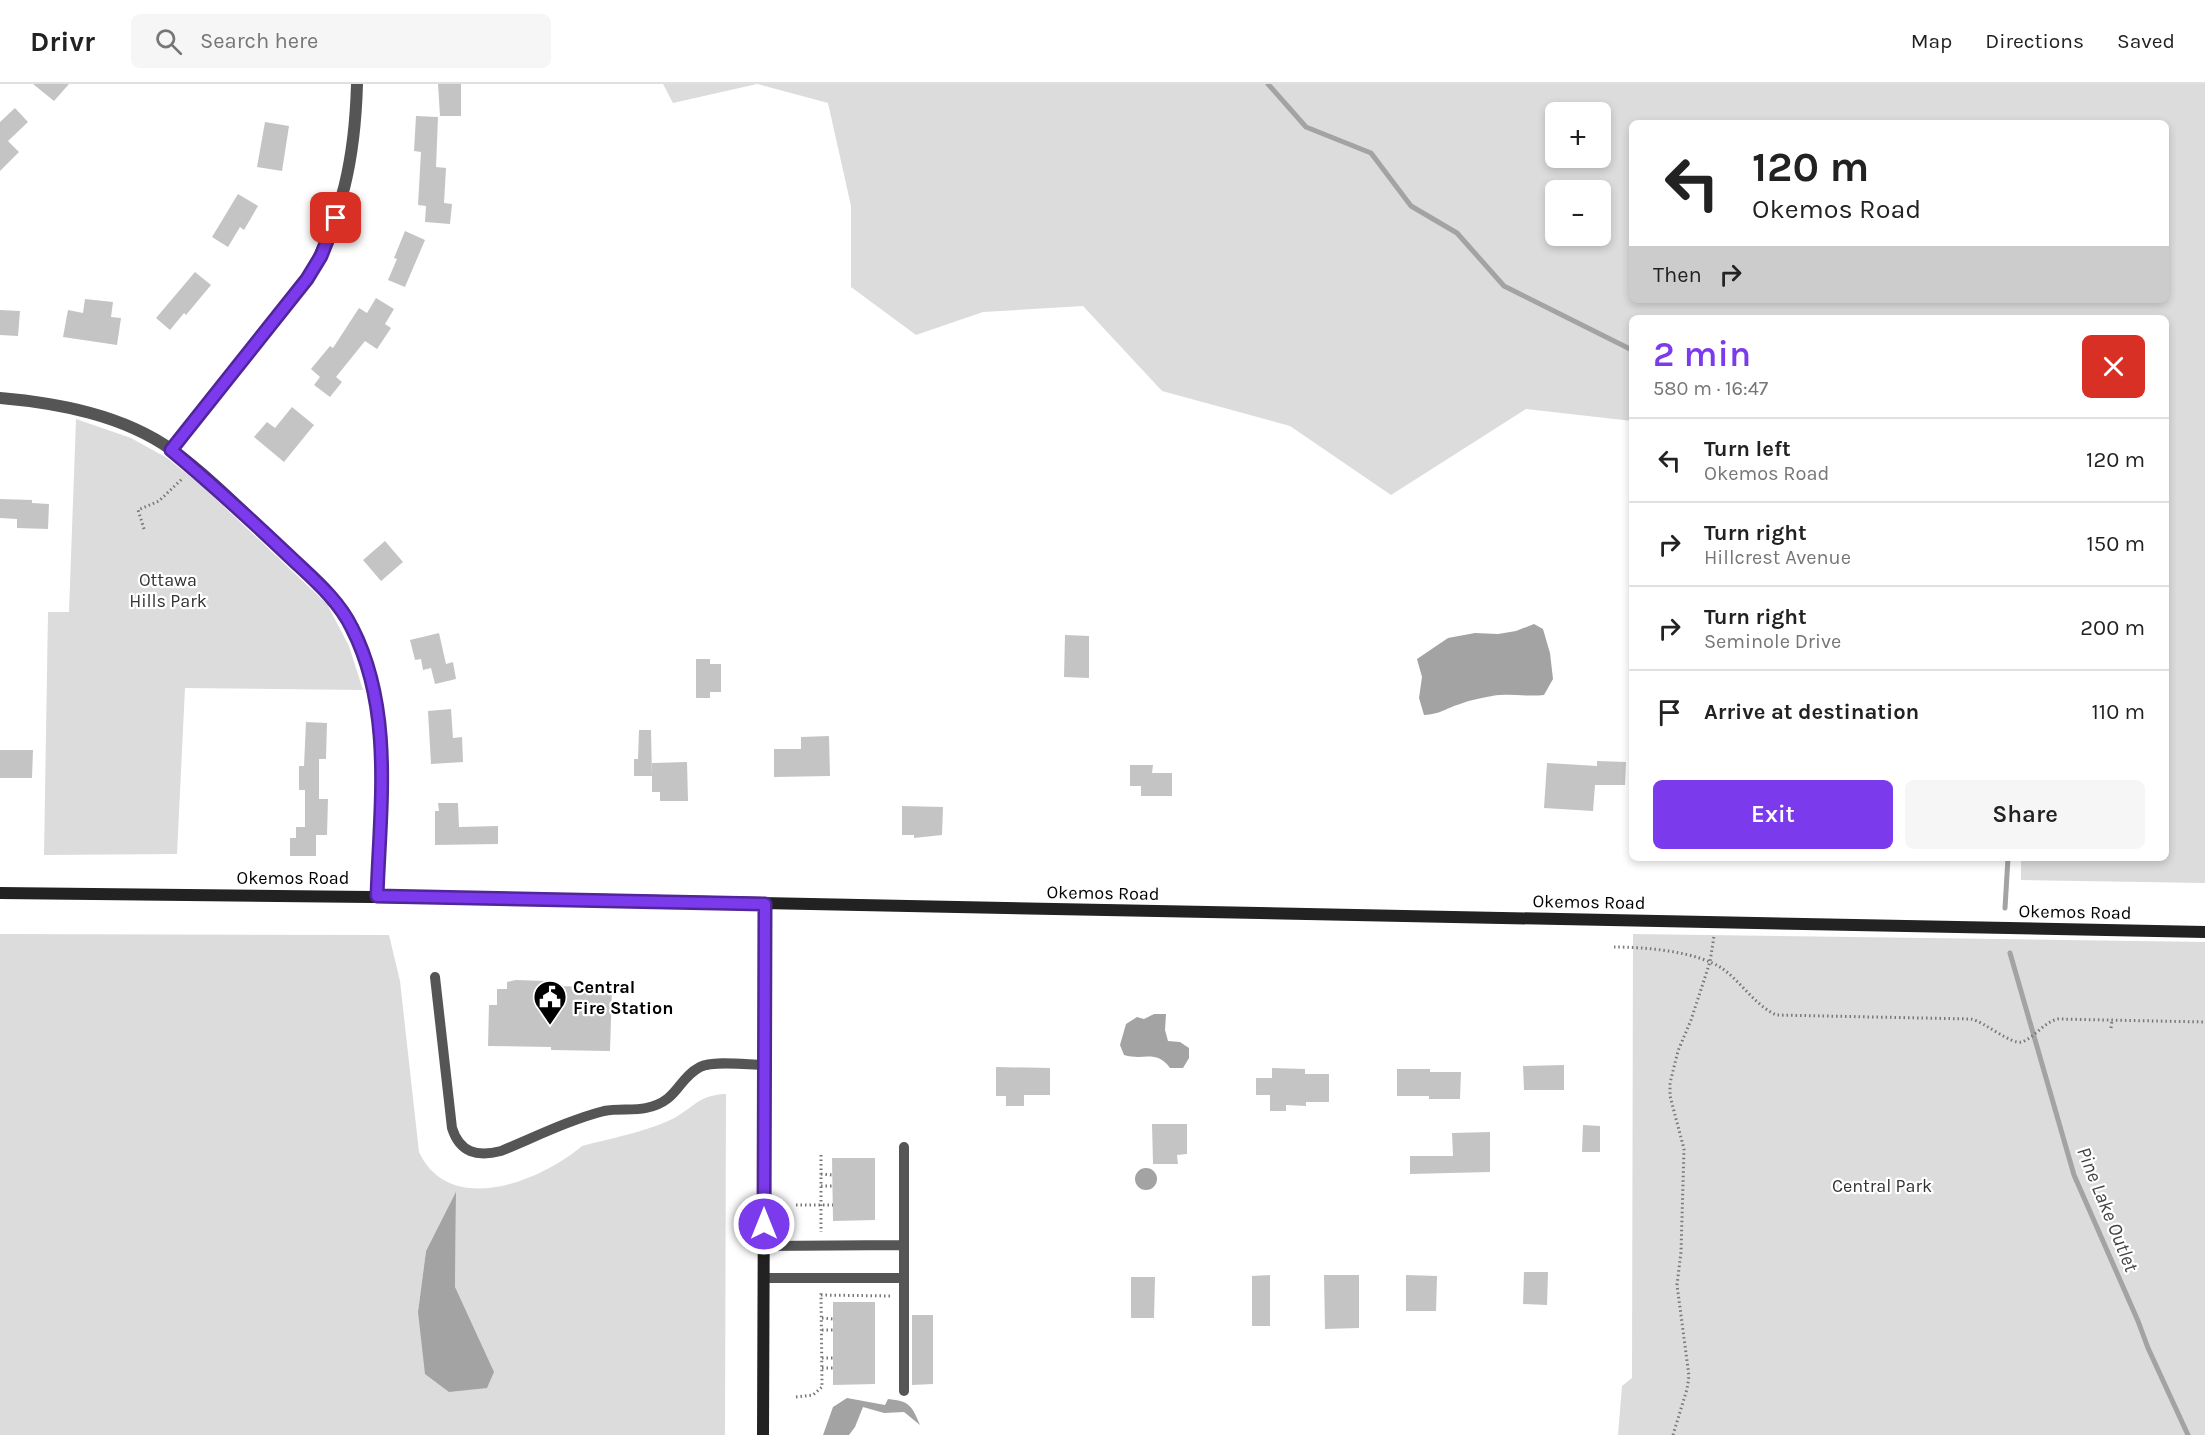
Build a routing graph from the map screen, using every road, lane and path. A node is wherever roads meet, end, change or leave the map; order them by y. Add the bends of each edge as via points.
1 (357, 84) edge
2 (0, 398) edge
3 (171, 450) junction
4 (193, 467) junction
5 (144, 529) dead end
6 (0, 893) edge
7 (377, 896) junction
8 (765, 904) junction
9 (1717, 923) junction
10 (2205, 932) edge
11 (1614, 947) dead end
12 (1710, 962) junction
13 (435, 977) dead end
14 (2112, 1020) junction
15 (2205, 1022) edge
16 (2111, 1028) dead end
17 (765, 1065) junction
18 (904, 1147) dead end
19 (821, 1174) dead end
20 (832, 1175) dead end
21 (821, 1186) dead end
22 (832, 1186) dead end
23 (833, 1204) dead end
24 (796, 1205) dead end
25 (904, 1245) junction
26 (764, 1246) junction
27 (764, 1278) junction
28 (904, 1278) junction
29 (821, 1295) dead end
30 (904, 1296) junction
31 (822, 1318) dead end
32 (833, 1318) dead end
33 (822, 1330) dead end
34 (833, 1330) dead end
35 (822, 1358) dead end
36 (833, 1358) dead end
37 (822, 1368) dead end
38 (833, 1368) dead end
39 (904, 1391) dead end
40 (763, 1435) edge
41 (1673, 1435) edge

1 - 3 street via 348,179 321,256
2 - 3 street via 72,408 123,425
3 - 4 street
4 - 5 path via 159,501 138,510
4 - 7 street via 336,602 352,626 371,680 381,739
6 - 7 street, Okemos Road
7 - 8 street, Okemos Road
8 - 9 street, Okemos Road
8 - 17 street
9 - 10 street, Okemos Road
9 - 12 path
11 - 12 path via 1650,948
12 - 14 path via 1776,1015 1971,1019 1981,1021 2013,1042 2022,1042 2052,1020
12 - 41 path via 1670,1083 1684,1149 1677,1285 1689,1376
13 - 17 lane via 452,1128 456,1139 474,1153 501,1151 606,1111 645,1108 665,1101 705,1065
14 - 15 path
14 - 16 path
17 - 26 street
18 - 25 lane
19 - 20 path
21 - 22 path
23 - 24 path
25 - 26 lane
25 - 28 lane
26 - 27 street
27 - 28 lane
27 - 40 street
28 - 30 lane
29 - 30 path
30 - 39 lane
31 - 32 path
33 - 34 path
35 - 36 path
37 - 38 path

